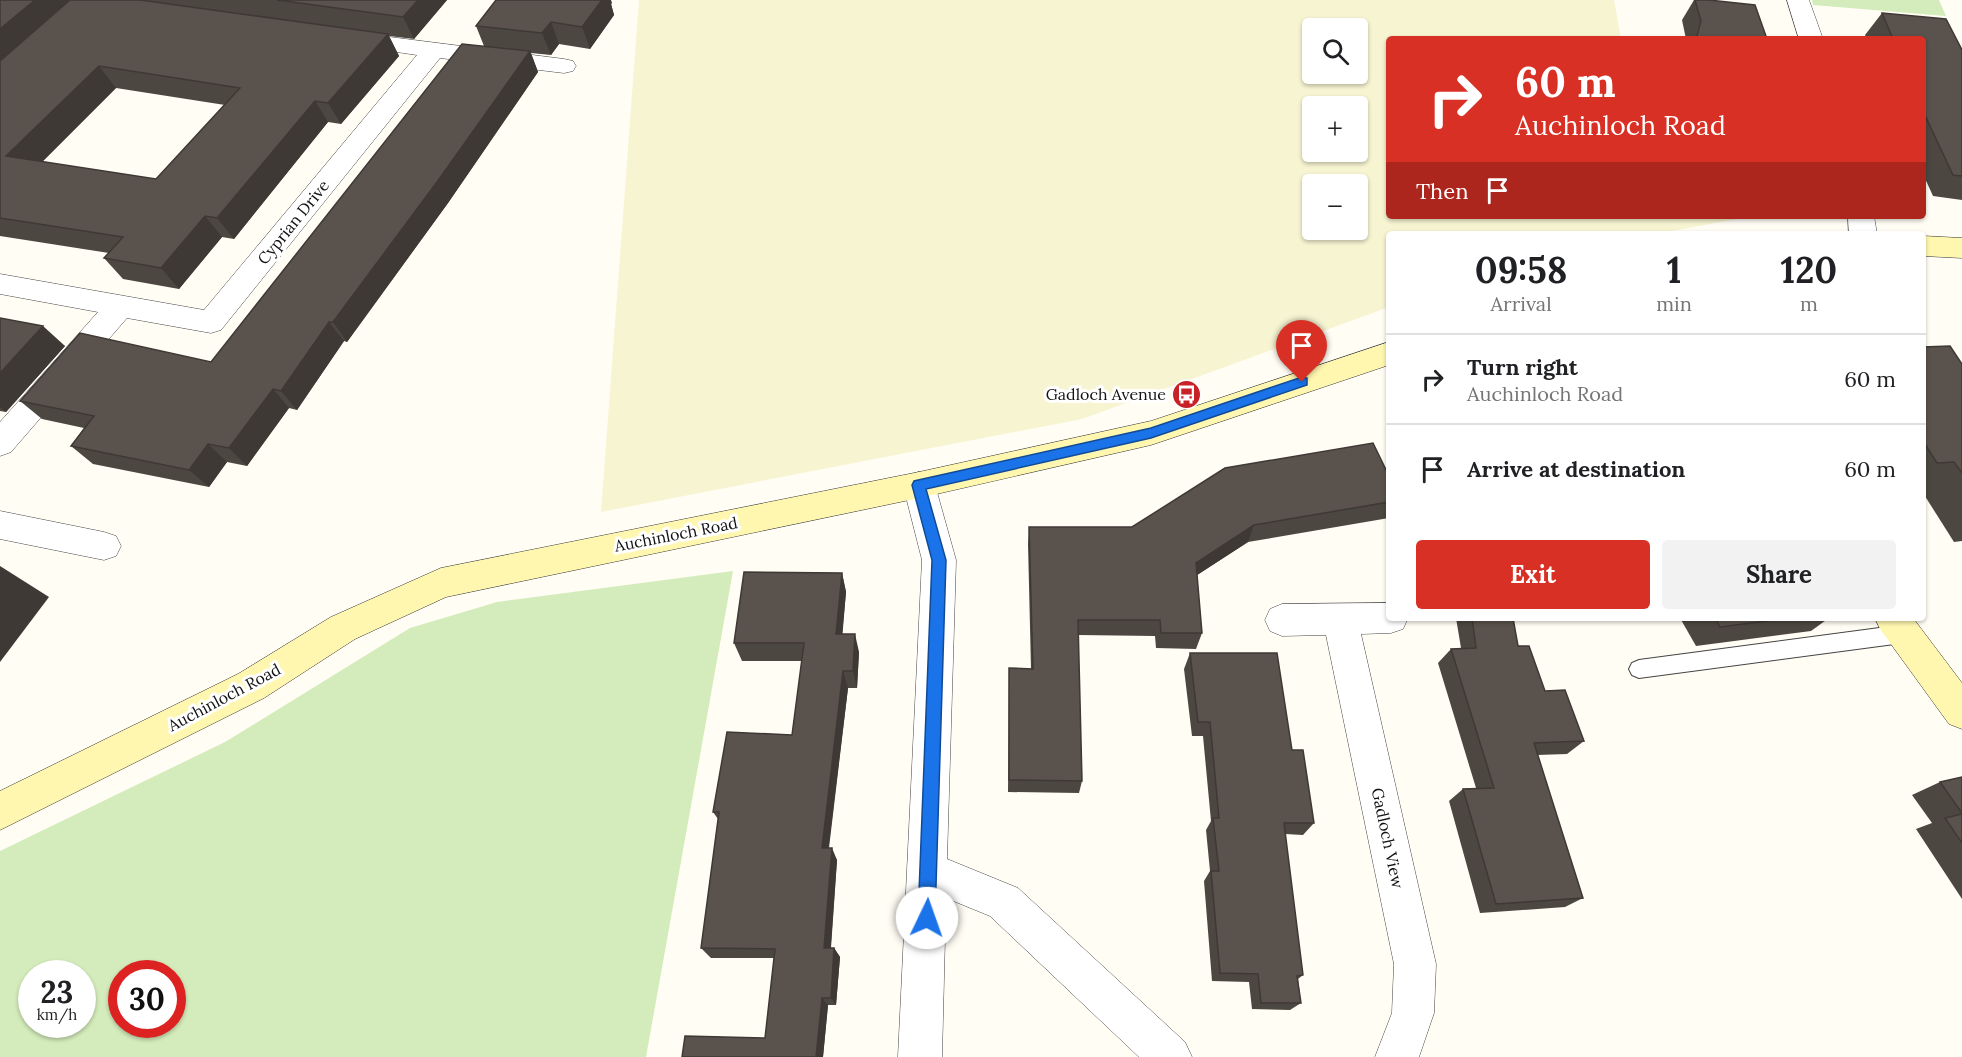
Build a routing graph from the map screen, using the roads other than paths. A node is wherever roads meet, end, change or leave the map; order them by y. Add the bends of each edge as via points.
1 (1798, 0) edge
2 (327, 36) edge
3 (1810, 36) edge
4 (433, 51) junction
5 (564, 66) dead end
6 (1926, 246) edge
7 (1962, 248) edge
8 (0, 285) edge
9 (120, 307) junction
10 (1386, 354) edge
11 (0, 443) edge
12 (919, 485) junction
13 (0, 525) edge
14 (104, 546) dead end
15 (1386, 618) edge
16 (1341, 619) junction
17 (1282, 620) dead end
18 (1897, 626) edge
19 (1639, 669) dead end
20 (1962, 712) edge
21 (0, 811) edge
22 (929, 871) junction
23 (920, 1057) edge
24 (1170, 1057) edge
25 (1397, 1057) edge

1 - 3 street
2 - 4 street
4 - 5 street
4 - 9 street, Cyprian Drive via 211,322
6 - 7 main road
8 - 9 street, Cyprian Drive
9 - 11 street
10 - 12 main road, Auchinloch Road via 1151,433
12 - 21 main road, Auchinloch Road via 441,583 343,628 250,686
12 - 22 street via 939,560
13 - 14 street
15 - 16 street
16 - 17 street
16 - 25 street, Gadloch View via 1415,964 1413,1013
18 - 19 lane
18 - 20 main road
22 - 23 street
22 - 24 street via 1004,902

